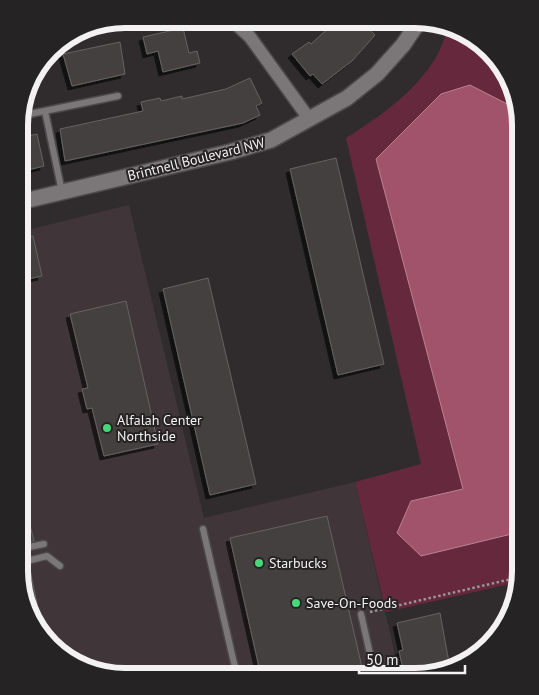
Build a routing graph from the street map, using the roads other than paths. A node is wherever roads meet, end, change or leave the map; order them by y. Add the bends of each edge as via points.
1 (240, 28) edge
2 (415, 28) edge
3 (118, 96) dead end
4 (45, 111) junction
5 (28, 114) edge
6 (310, 120) junction
7 (62, 192) junction
8 (28, 200) edge
9 (204, 529) dead end
10 (44, 544) dead end
11 (28, 547) edge
12 (28, 561) edge
13 (60, 566) dead end
14 (361, 614) road end
15 (235, 667) edge
16 (373, 667) edge

1 - 6 street
2 - 6 street, Brintnell Boulevard NW via 377,74 347,98
3 - 4 lane
4 - 5 lane
4 - 7 lane
6 - 7 street, Brintnell Boulevard NW via 271,140 230,152
7 - 8 street, Brintnell Boulevard NW
9 - 15 lane
10 - 11 lane
12 - 13 lane via 47,556
14 - 16 lane

